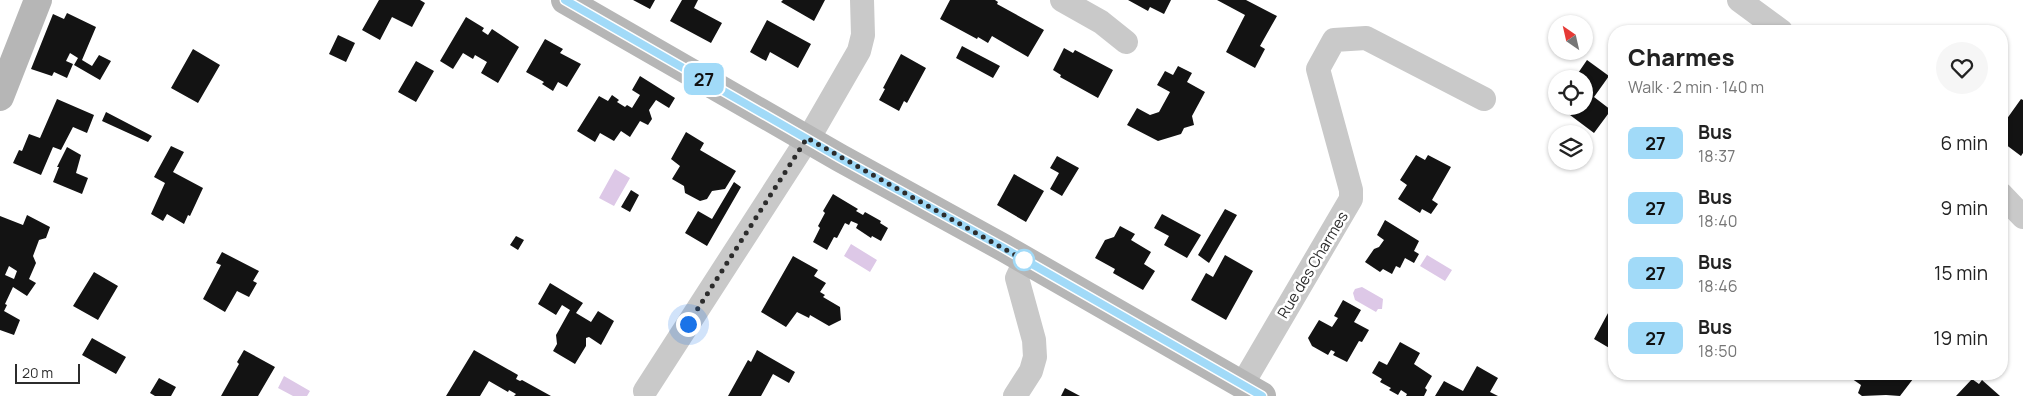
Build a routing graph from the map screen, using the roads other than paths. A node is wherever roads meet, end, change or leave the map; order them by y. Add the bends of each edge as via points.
1 (38, 0) edge
2 (565, 0) edge
3 (862, 0) edge
4 (1062, 0) edge
5 (1739, 0) edge
6 (1773, 25) edge
7 (1126, 42) dead end
8 (1, 90) edge
9 (1484, 99) dead end
10 (807, 138) junction
11 (2008, 201) edge
12 (2022, 214) edge
13 (1025, 260) junction
14 (1252, 390) edge
15 (645, 392) dead end
16 (1015, 396) edge

1 - 8 street
2 - 10 street
3 - 10 street via 862,44
4 - 7 street via 1101,22
5 - 6 street
9 - 14 street, Rue des Charmes via 1366,38 1334,40 1318,69 1351,199
10 - 13 street
10 - 15 street
11 - 12 street
13 - 14 street
13 - 16 street via 1017,278 1034,340 1035,358 1031,371

